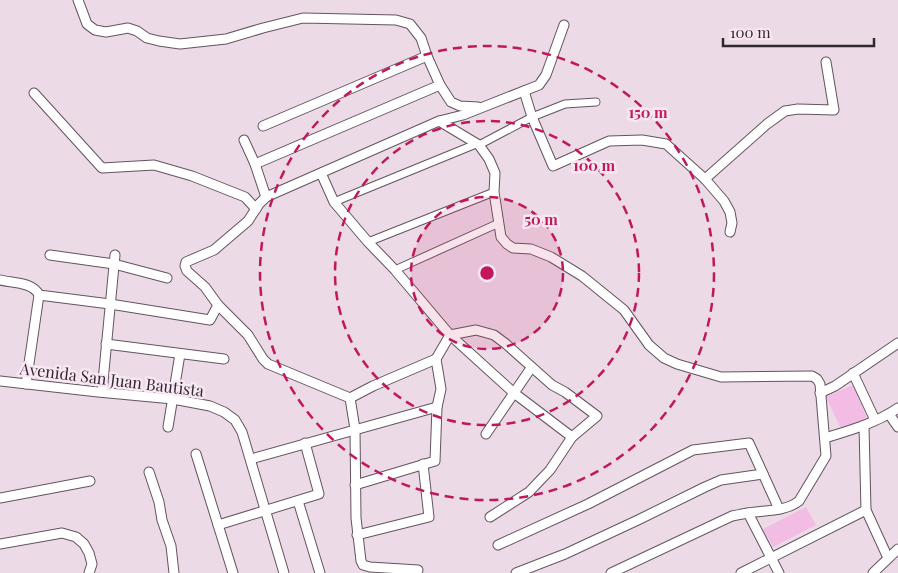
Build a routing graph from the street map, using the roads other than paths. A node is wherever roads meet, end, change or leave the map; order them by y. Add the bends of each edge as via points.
1 (78, 0) edge
2 (564, 25) dead end
3 (427, 56) junction
4 (826, 62) dead end
5 (440, 85) junction
6 (524, 91) junction
7 (34, 92) dead end
8 (596, 102) dead end
9 (481, 108) junction
10 (532, 117) junction
11 (439, 121) junction
12 (263, 126) dead end
13 (244, 140) dead end
14 (477, 144) junction
15 (255, 164) junction
16 (321, 173) junction
17 (705, 179) junction
18 (494, 192) junction
19 (266, 197) junction
20 (334, 202) junction
21 (256, 209) junction
22 (499, 223) junction
23 (730, 232) dead end
24 (368, 242) junction
25 (50, 255) dead end
26 (115, 259) junction
27 (395, 270) junction
28 (167, 278) dead end
29 (0, 280) edge
30 (40, 295) junction
31 (110, 304) junction
32 (218, 306) junction
33 (450, 335) junction
34 (898, 343) edge
35 (106, 344) junction
36 (180, 354) junction
37 (224, 359) dead end
38 (436, 359) junction
39 (531, 368) junction
40 (853, 374) junction
41 (0, 381) edge
42 (26, 384) junction
43 (102, 392) junction
44 (514, 393) junction
45 (820, 393) junction
46 (350, 398) junction
47 (173, 399) junction
48 (437, 407) junction
49 (898, 408) edge
50 (889, 414) junction
51 (875, 420) junction
52 (864, 426) junction
53 (168, 427) dead end
54 (898, 427) edge
55 (355, 429) junction
56 (486, 434) dead end
57 (572, 437) junction
58 (825, 438) junction
59 (305, 444) junction
60 (196, 454) dead end
61 (251, 459) junction
62 (424, 464) junction
63 (149, 472) dead end
64 (763, 474) junction
65 (90, 481) dead end
66 (355, 485) junction
67 (0, 498) edge
68 (298, 501) junction
69 (779, 509) junction
70 (265, 510) junction
71 (866, 510) junction
72 (748, 513) junction
73 (490, 517) dead end
74 (218, 524) junction
75 (357, 535) junction
76 (0, 544) edge
77 (498, 545) dead end
78 (898, 548) edge
79 (771, 558) junction
80 (888, 558) junction
81 (418, 570) dead end
82 (90, 573) edge
83 (174, 573) edge
84 (233, 573) edge
85 (284, 573) edge
86 (320, 573) edge
87 (516, 573) edge
88 (611, 573) edge
89 (741, 573) edge
90 (779, 573) edge
91 (873, 573) edge

1 - 3 street via 87,24 95,30 106,32 128,28 147,38 180,44 226,39 303,18 396,20 410,24 421,38
2 - 6 street via 546,74 539,85
3 - 5 street
3 - 12 street
4 - 17 street via 834,110 785,111
5 - 9 street via 451,102
5 - 15 street
6 - 9 street
6 - 10 street
7 - 21 street via 102,168 154,165 244,197
8 - 10 street via 565,104
9 - 11 street
10 - 14 street
10 - 17 street via 553,166 609,142 642,140 666,144
11 - 14 street
11 - 16 street
13 - 15 street
14 - 18 street via 495,173
14 - 20 street
15 - 19 street
16 - 19 street
16 - 20 street
17 - 23 street via 730,212
18 - 22 street
18 - 24 street
19 - 21 street
20 - 24 street
21 - 32 street via 248,221 214,250 186,262 187,271 205,287
22 - 27 street
22 - 45 street via 501,238 507,244 551,257 582,276 624,310 649,345 664,358 721,377 812,376 820,384
24 - 27 street
25 - 26 street
26 - 28 street
26 - 31 street
27 - 33 street
29 - 30 street via 36,289
30 - 31 street
30 - 42 street
31 - 32 street via 210,320
31 - 35 street
32 - 46 street via 248,335 268,364
33 - 38 street
33 - 39 street via 476,330 494,335
33 - 44 street
34 - 40 street
35 - 36 street
35 - 43 street
36 - 37 street
36 - 47 street
38 - 46 street
38 - 48 street via 441,390
39 - 44 street
39 - 57 street via 597,416
40 - 45 street
40 - 51 street
41 - 42 street, Avenida San Juan Bautista
42 - 43 street, Avenida San Juan Bautista
43 - 47 street, Avenida San Juan Bautista
44 - 56 street
44 - 57 street
45 - 58 street
46 - 55 street
47 - 53 street
47 - 61 street, Avenida San Juan Bautista via 210,406 235,420
48 - 55 street
48 - 62 street via 435,461
49 - 50 street
50 - 51 street
50 - 54 street
51 - 52 street
52 - 58 street
52 - 71 street
55 - 59 street
55 - 66 street
57 - 73 street via 550,470 529,492
58 - 69 street via 826,456 799,501
59 - 61 street
59 - 68 street via 319,494
60 - 74 street
61 - 70 street, Avenida San Juan Bautista
62 - 66 street
62 - 75 street via 429,517
63 - 83 street via 171,546
64 - 69 street
64 - 77 street via 749,443 693,450 588,504
64 - 87 street via 721,480 565,554
65 - 67 street
66 - 75 street
68 - 70 street
68 - 86 street
69 - 72 street
70 - 74 street
70 - 85 street, Avenida San Juan Bautista
71 - 79 street
71 - 80 street
72 - 79 street
72 - 88 street via 732,516
74 - 84 street
75 - 81 street via 363,565
76 - 82 street via 62,533 76,537 89,552
78 - 80 street
79 - 89 street
79 - 90 street
80 - 91 street

